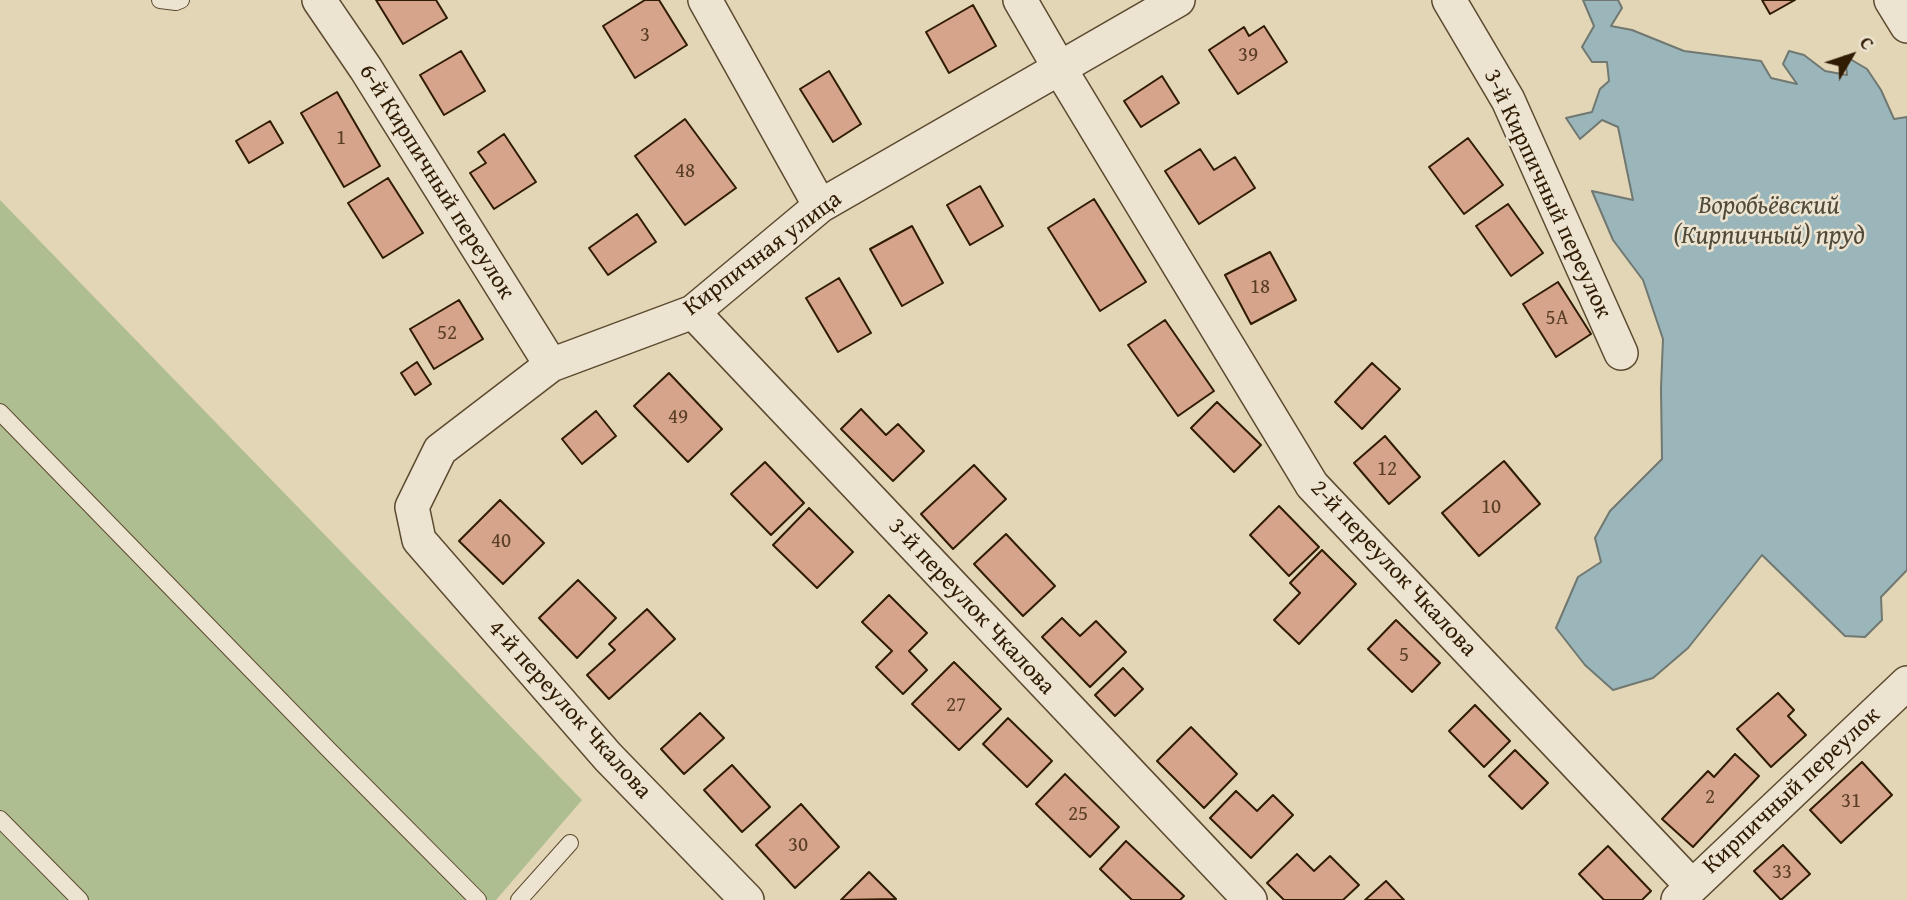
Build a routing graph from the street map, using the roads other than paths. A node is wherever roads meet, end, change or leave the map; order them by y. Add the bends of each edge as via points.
1 (160, 0) edge
2 (181, 0) edge
3 (319, 0) edge
4 (705, 0) edge
5 (1020, 0) edge
6 (1178, 0) edge
7 (1449, 0) edge
8 (1891, 0) edge
9 (1907, 26) edge
10 (1060, 69) junction
11 (820, 206) junction
12 (693, 312) junction
13 (1621, 353) dead end
14 (551, 365) junction
15 (0, 412) edge
16 (412, 507) joint
17 (1907, 683) edge
18 (0, 819) edge
19 (570, 843) dead end
20 (1685, 893) edge
21 (80, 900) edge
22 (478, 900) edge
23 (519, 900) edge
24 (747, 900) edge
25 (1250, 900) edge

1 - 2 lane
3 - 14 street, 6-й Кирпичный переулок
4 - 11 street
5 - 10 street, 2-й переулок Чкалова
6 - 10 street, Кирпичная улица
7 - 13 street, 3-й Кирпичный переулок via 1508,100
8 - 9 street
10 - 11 street, Кирпичная улица
10 - 20 street, 2-й переулок Чкалова via 1312,485
11 - 12 street, Кирпичная улица
12 - 14 street, Кирпичная улица
12 - 25 street, 3-й переулок Чкалова
14 - 16 street, Кирпичная улица via 440,450
15 - 22 lane
16 - 24 street, 4-й переулок Чкалова via 419,540 608,757
17 - 20 street, Кирпичный переулок
18 - 21 lane
19 - 23 lane

